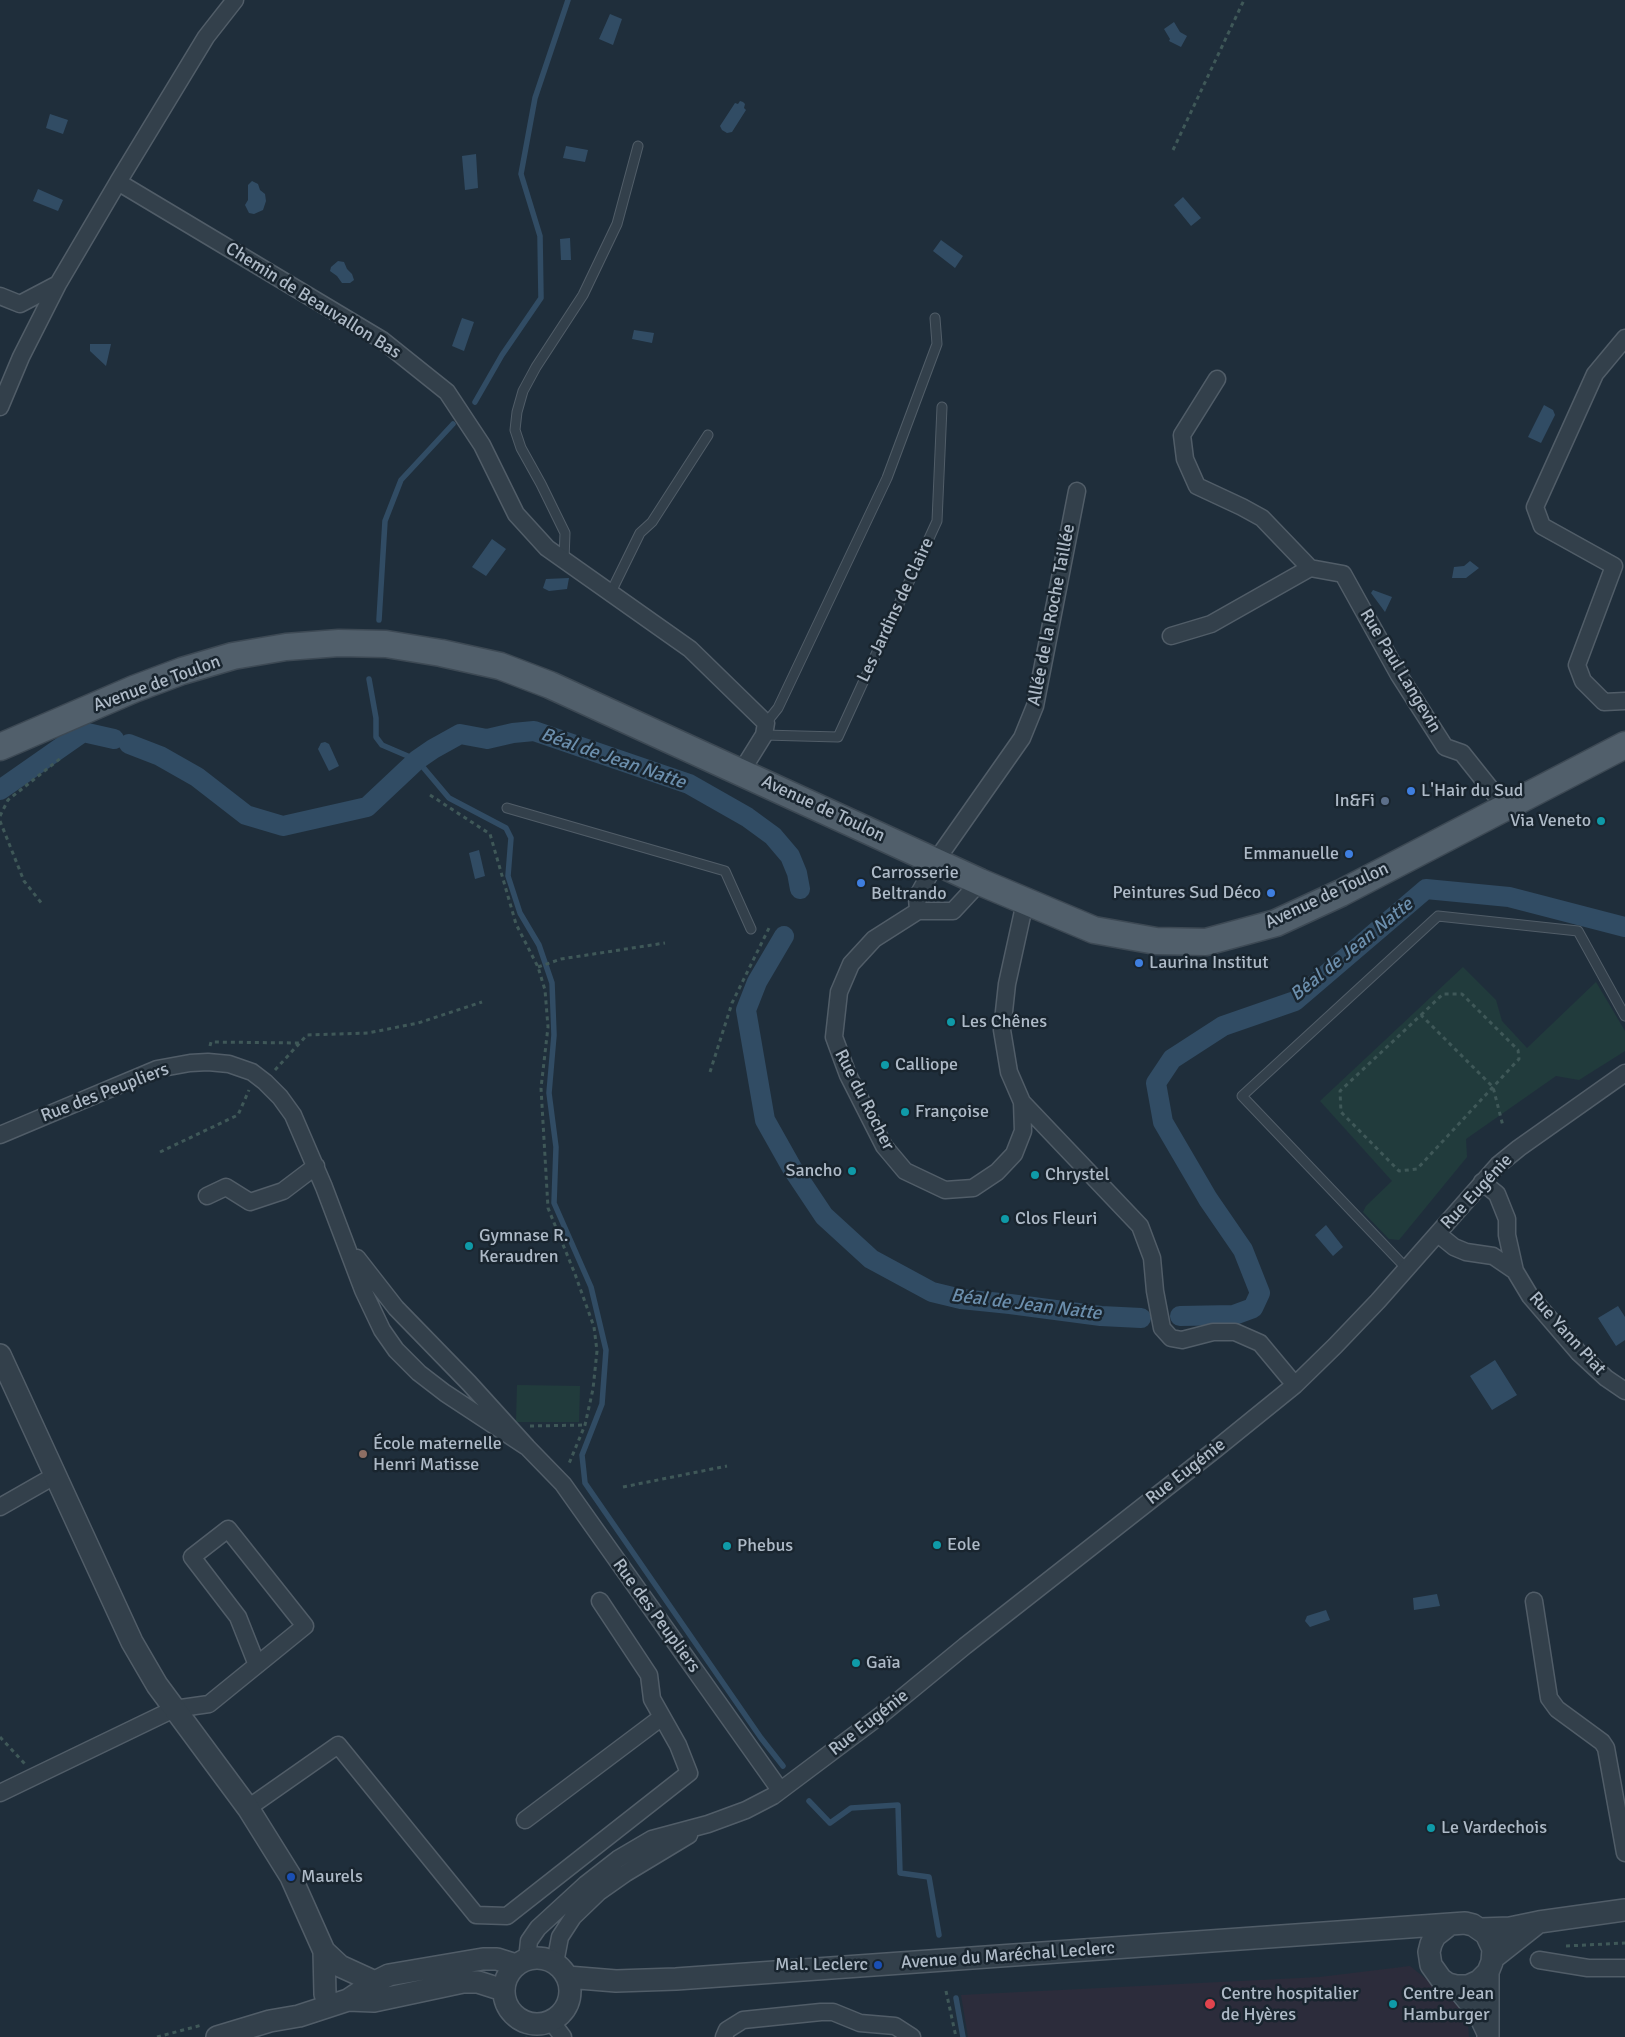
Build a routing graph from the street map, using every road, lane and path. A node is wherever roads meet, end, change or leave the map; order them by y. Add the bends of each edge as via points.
1 (235, 0) edge
2 (1244, 0) edge
3 (638, 146) dead end
4 (1172, 150) dead end
5 (118, 182) junction
6 (58, 284) junction
7 (0, 296) edge
8 (935, 318) dead end
9 (1625, 338) edge
10 (1217, 379) dead end
11 (0, 407) edge
12 (942, 407) dead end
13 (708, 435) dead end
14 (1077, 491) dead end
15 (564, 559) junction
16 (1310, 568) junction
17 (612, 592) junction
18 (1171, 636) dead end
19 (1625, 701) edge
20 (765, 729) junction
21 (1625, 745) edge
22 (0, 748) edge
23 (62, 757) dead end
24 (741, 772) junction
25 (430, 795) dead end
26 (1505, 807) junction
27 (507, 808) dead end
28 (0, 816) edge
29 (0, 821) edge
30 (937, 862) junction
31 (980, 882) junction
32 (1026, 902) junction
33 (42, 904) dead end
34 (918, 911) junction
35 (770, 926) dead end
36 (751, 929) dead end
37 (665, 943) dead end
38 (538, 967) junction
39 (482, 1002) dead end
40 (1421, 1015) junction
41 (1625, 1016) edge
42 (222, 1042) dead end
43 (300, 1043) junction
44 (273, 1072) dead end
45 (710, 1072) dead end
46 (1625, 1073) edge
47 (1493, 1088) junction
48 (256, 1093) dead end
49 (1022, 1102) junction
50 (1503, 1126) dead end
51 (0, 1135) edge
52 (160, 1152) dead end
53 (316, 1166) junction
54 (1482, 1182) junction
55 (208, 1196) dead end
56 (1438, 1234) junction
57 (1508, 1235) junction
58 (346, 1244) junction
59 (1483, 1255) junction
60 (1406, 1269) junction
61 (1515, 1271) junction
62 (0, 1355) edge
63 (1295, 1385) junction
64 (1625, 1391) edge
65 (508, 1425) junction
66 (585, 1426) junction
67 (527, 1447) junction
68 (727, 1466) dead end
69 (56, 1475) junction
70 (562, 1484) junction
71 (623, 1487) dead end
72 (0, 1507) edge
73 (600, 1601) dead end
74 (1534, 1601) dead end
75 (257, 1664) junction
76 (174, 1709) junction
77 (662, 1717) junction
78 (0, 1737) edge
79 (35, 1775) junction
80 (780, 1790) junction
81 (0, 1793) edge
82 (248, 1808) junction
83 (525, 1820) dead end
84 (708, 1824) junction
85 (1625, 1853) edge
86 (1625, 1910) edge
87 (1539, 1922) junction
88 (1449, 1925) junction
89 (1400, 1929) junction
90 (1480, 1929) junction
91 (324, 1951) junction
92 (1429, 1952) junction
93 (1539, 1960) dead end
94 (522, 1962) junction
95 (1490, 1965) junction
96 (340, 1966) junction
97 (1625, 1968) edge
98 (561, 1970) junction
99 (382, 1979) junction
100 (616, 1981) junction
101 (1456, 1986) junction
102 (503, 1990) junction
103 (946, 1991) dead end
104 (395, 1995) junction
105 (568, 2002) junction
106 (338, 2003) junction
107 (299, 2016) junction
108 (524, 2029) edge
109 (557, 2029) edge
110 (1488, 2034) edge
111 (217, 2037) edge
112 (257, 2037) edge
113 (724, 2037) edge
114 (912, 2037) edge
115 (956, 2037) edge

1 - 5 street via 206,37
2 - 4 path
3 - 15 lane via 617,224 583,295 523,391 517,412 515,430 521,448 566,532
5 - 6 street
5 - 15 street, Chemin de Beauvallon Bas via 382,340 447,392 482,445 516,514 547,548
6 - 7 street via 20,304
6 - 11 street
8 - 20 lane via 937,344 887,478 778,708
9 - 19 street via 1595,374 1535,507 1542,526 1614,566 1577,665 1583,681 1604,702
10 - 16 street via 1182,435 1184,459 1197,486 1262,518
12 - 20 lane, Les Jardins de Claire via 937,521 838,737
13 - 17 lane via 652,522 640,533
14 - 30 street, Allée de la Roche Taillée via 1035,706 1022,738
15 - 17 street, Chemin de Beauvallon Bas
16 - 18 street via 1211,624
16 - 26 street, Rue Paul Langevin via 1343,574 1399,674 1446,747 1462,753
17 - 20 street, Chemin de Beauvallon Bas via 690,649
20 - 24 street
21 - 26 main road, Avenue de Toulon
22 - 24 main road, Avenue de Toulon via 134,689 233,656 286,647 386,644 500,666 550,685
23 - 28 path via 8,800
24 - 30 main road, Avenue de Toulon
25 - 38 path via 490,834 516,924
26 - 32 main road, Avenue de Toulon via 1276,924 1206,942 1156,941 1094,930
27 - 36 lane via 725,870
29 - 33 path via 24,881
30 - 31 main road, Avenue de Toulon
30 - 34 street, Allée de la Roche Taillée via 918,897
31 - 32 main road, Avenue de Toulon
31 - 34 street via 953,911
32 - 49 street via 1007,984 1002,1030 1009,1072
34 - 49 street, Rue du Rocher via 874,939 851,964 839,992 834,1037 848,1075 884,1146 905,1172 945,1190 973,1188 997,1172 1014,1154 1023,1131
35 - 45 path via 732,1003
37 - 38 path via 561,958
38 - 66 path via 545,990 548,1027 541,1088 548,1208 594,1327 597,1351
39 - 43 path via 418,1024 368,1033 307,1036
40 - 47 path
40 - 47 path via 1443,994 1462,994 1518,1050 1519,1059
40 - 47 path via 1340,1091 1341,1112 1399,1171 1417,1169
41 - 60 lane via 1578,931 1438,916 1242,1096
42 - 43 path
43 - 44 path
46 - 54 street, Rue Eugénie via 1519,1148
47 - 50 path
48 - 52 path via 248,1090 238,1115
49 - 63 street via 1140,1226 1152,1258 1162,1328 1171,1338 1182,1340 1213,1332 1235,1332 1260,1343
51 - 53 street, Rue des Peupliers via 158,1069 190,1063 229,1064 252,1072 280,1097 293,1115
53 - 55 street via 283,1192 250,1202 226,1187
53 - 58 street, Rue des Peupliers
54 - 56 street, Rue Eugénie
54 - 57 street, Rue Yann Piat via 1497,1194 1507,1219
56 - 59 street, Rue Yann Piat via 1454,1247
56 - 60 street, Rue Eugénie
57 - 59 street via 1500,1246
57 - 61 street, Rue Yann Piat
58 - 65 street, Rue des Peupliers via 396,1308
58 - 67 street, Rue des Peupliers via 363,1290 382,1330 396,1350 445,1393
59 - 61 street, Rue Yann Piat via 1493,1256
60 - 63 street, Rue Eugénie
61 - 64 street, Rue Yann Piat via 1530,1296 1573,1347
62 - 69 street
63 - 80 street, Rue Eugénie via 881,1716
65 - 66 path
65 - 67 street, Rue des Peupliers
66 - 70 path
67 - 70 street, Rue des Peupliers
68 - 71 path
69 - 72 street
69 - 76 street via 132,1642
70 - 80 street, Rue des Peupliers
73 - 77 street via 649,1675 652,1699
74 - 85 street via 1549,1698 1557,1709 1606,1748
75 - 75 street via 305,1626 228,1529 192,1557 238,1617
75 - 76 street via 209,1704
76 - 79 street
76 - 82 street
77 - 82 street via 689,1773 507,1916 476,1915 338,1744
77 - 83 street
78 - 79 path
79 - 81 street
80 - 84 street, Rue Eugénie via 746,1810
82 - 91 street via 291,1877
84 - 94 street, Rue Eugénie via 652,1839 618,1859 538,1928 528,1942
84 - 98 street, Rue Eugénie via 626,1873 599,1892 573,1917 560,1937
86 - 87 street, Avenue du Maréchal Leclerc
87 - 90 street, Avenue du Maréchal Leclerc via 1510,1928
87 - 95 street
88 - 89 street, Avenue du Maréchal Leclerc
88 - 90 street, Avenue du Maréchal Leclerc via 1465,1923
88 - 92 street via 1435,1936
89 - 92 street
89 - 100 street, Avenue du Maréchal Leclerc
90 - 95 street via 1490,1942
91 - 96 street
91 - 106 street via 325,1994
92 - 101 street via 1435,1973
93 - 97 street via 1588,1968
94 - 98 street via 542,1958
94 - 99 street via 483,1959
94 - 102 street via 505,1981
95 - 101 street via 1479,1981 1468,1986
95 - 110 street
96 - 99 street
96 - 106 street via 349,1982
98 - 100 street, Avenue du Maréchal Leclerc
98 - 105 street via 570,1990
99 - 104 street
99 - 106 street
100 - 105 street, Avenue du Maréchal Leclerc
101 - 110 street via 1479,2014
102 - 104 street via 478,1982 463,1982
102 - 108 street via 508,2009
103 - 115 path
104 - 106 street via 374,2001
105 - 109 street via 559,2016
106 - 107 street
107 - 111 street
107 - 112 street
108 - 109 street via 542,2024
113 - 114 street via 727,2030 743,2020 833,2012 860,2023 895,2026

